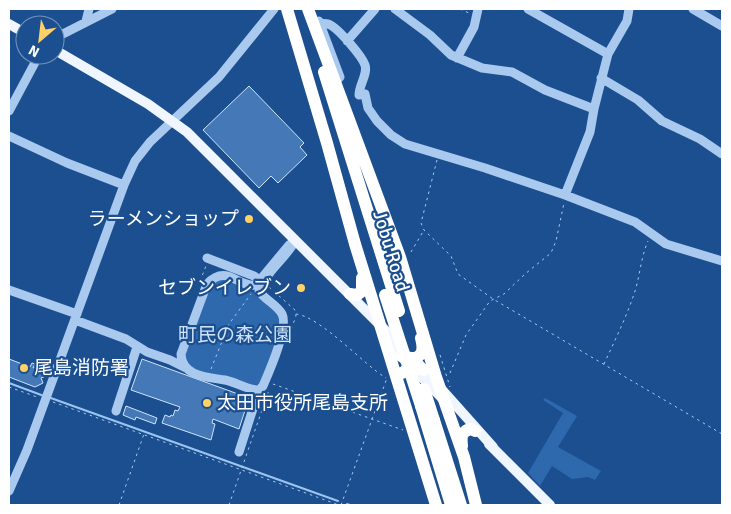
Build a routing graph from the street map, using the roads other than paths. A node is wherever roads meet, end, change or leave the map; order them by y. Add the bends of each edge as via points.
1 (89, 9) edge
2 (112, 9) edge
3 (274, 9) edge
4 (282, 9) edge
5 (287, 9) edge
6 (294, 9) edge
7 (304, 9) edge
8 (308, 9) edge
9 (314, 9) edge
10 (375, 9) edge
11 (395, 9) edge
12 (528, 9) edge
13 (629, 9) edge
14 (693, 9) edge
15 (478, 12) edge
16 (86, 21) junction
17 (320, 24) junction
18 (722, 26) edge
19 (65, 33) edge
20 (346, 41) junction
21 (608, 54) junction
22 (65, 56) edge
23 (457, 58) junction
24 (34, 65) edge
25 (601, 78) junction
26 (335, 82) junction
27 (312, 91) junction
28 (594, 109) junction
29 (9, 111) edge
30 (172, 120) junction
31 (9, 136) edge
32 (722, 154) edge
33 (124, 185) junction
34 (565, 195) junction
35 (295, 241) junction
36 (355, 244) junction
37 (207, 258) road end
38 (722, 261) edge
39 (260, 280) junction
40 (9, 290) edge
41 (350, 294) junction
42 (414, 302) junction
43 (76, 317) junction
44 (380, 325) junction
45 (385, 340) junction
46 (137, 347) junction
47 (181, 354) junction
48 (400, 356) joint
49 (170, 360) junction
50 (412, 363) junction
51 (424, 370) joint
52 (190, 371) junction
53 (440, 386) junction
54 (259, 390) junction
55 (445, 402) junction
56 (406, 407) junction
57 (116, 411) dead end
58 (475, 431) junction
59 (493, 447) junction
60 (239, 452) dead end
61 (464, 457) junction
62 (9, 490) edge
63 (436, 505) edge
64 (451, 505) edge
65 (461, 505) edge
66 (476, 505) edge
67 (550, 505) edge

1 - 16 street
2 - 16 street
3 - 30 street via 219,77
4 - 27 street via 303,85
5 - 27 highway
6 - 64 highway, Jobu Road, bridge
7 - 65 highway, Jobu Road, bridge
8 - 26 highway
9 - 17 street
10 - 20 street
11 - 23 street
12 - 21 street
13 - 21 street via 627,22
14 - 18 street
15 - 23 street via 474,27
16 - 19 street
17 - 20 street via 330,24
17 - 26 street via 340,77
20 - 34 street via 365,65 359,95 364,94 377,121 398,140 411,147
21 - 25 street
22 - 30 main road
23 - 28 street via 482,68 512,72 545,90
24 - 29 street
25 - 28 street
25 - 32 street via 638,100 662,121 700,139
26 - 42 highway
27 - 36 highway
28 - 34 street via 590,132
30 - 33 street via 135,161
30 - 35 main road via 205,148
31 - 33 street
33 - 43 street
34 - 38 street via 630,219 675,248
35 - 39 street
35 - 41 main road
35 - 45 main road
35 - 54 street via 259,291 278,309 284,320 264,386
36 - 41 highway via 363,288 359,294
36 - 44 highway
37 - 39 street
39 - 47 street via 253,286 229,276 210,281 203,290
40 - 43 street
41 - 44 main road
42 - 50 highway via 423,347
42 - 53 highway
43 - 46 street
43 - 62 street via 28,450
44 - 45 highway
44 - 50 main road
45 - 48 main road
45 - 56 highway via 392,379
46 - 49 street
46 - 57 street
47 - 49 street
47 - 52 street
48 - 50 highway
49 - 52 street
50 - 51 highway
50 - 55 main road
50 - 56 highway via 401,376
51 - 53 main road
52 - 54 street
53 - 55 highway
53 - 59 main road
54 - 60 street
55 - 58 main road
55 - 61 highway
56 - 63 highway
58 - 59 main road
58 - 61 highway via 464,431 462,435
59 - 67 main road
61 - 66 highway

